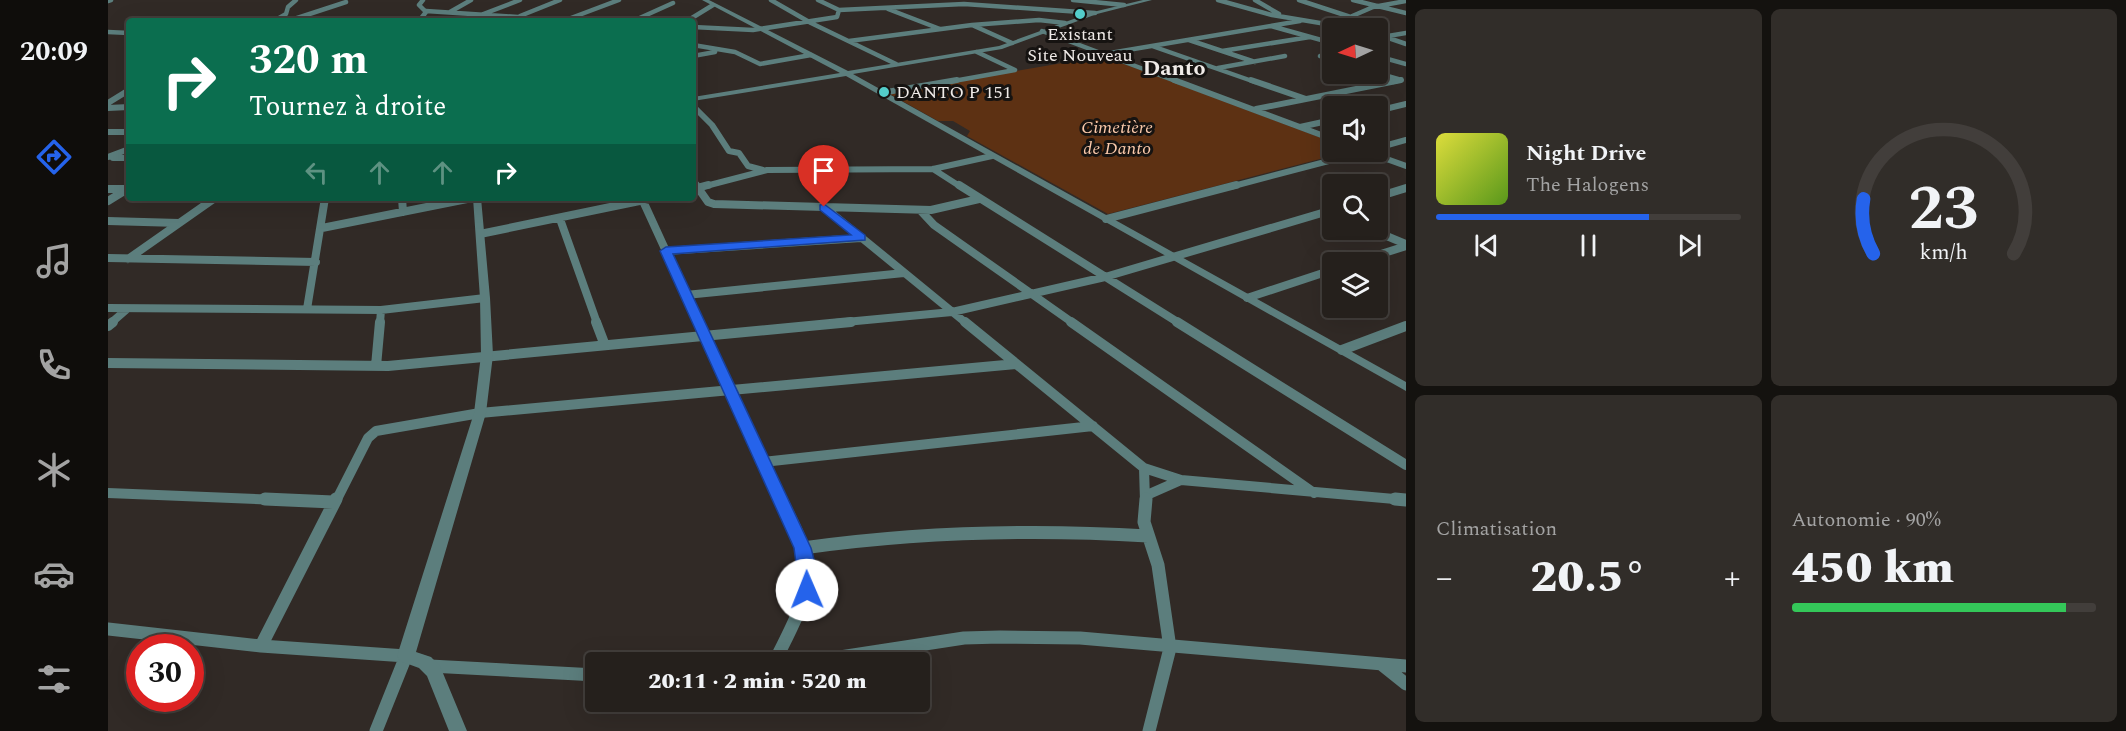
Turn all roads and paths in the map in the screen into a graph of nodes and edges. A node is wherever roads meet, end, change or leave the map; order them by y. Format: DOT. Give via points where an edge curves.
graph roads {
  1 [pos="296,0"];
  2 [pos="423,0"];
  3 [pos="471,0"];
  4 [pos="520,0"];
  5 [pos="560,0"];
  6 [pos="606,0"];
  7 [pos="619,0"];
  8 [pos="771,0"];
  9 [pos="818,0"];
  10 [pos="980,0"];
  11 [pos="1072,0"];
  12 [pos="1149,0"];
  13 [pos="1218,0"];
  14 [pos="1255,0"];
  15 [pos="1299,0"];
  16 [pos="1353,0"];
  17 [pos="614,1"];
  18 [pos="1406,1"];
  19 [pos="346,2"];
  20 [pos="709,2"];
  21 [pos="673,3"];
  22 [pos="988,5"];
  23 [pos="1124,5"];
  24 [pos="884,7"];
  25 [pos="1373,7"];
  26 [pos="839,10"];
  27 [pos="426,11"];
  28 [pos="450,12"];
  29 [pos="1095,13"];
  30 [pos="1406,13"];
  31 [pos="484,14"];
  32 [pos="576,16"];
  33 [pos="518,17"];
  34 [pos="1350,17"];
  35 [pos="280,18"];
  36 [pos="297,18"];
  37 [pos="421,18"];
  38 [pos="473,18"];
  39 [pos="522,18"];
  40 [pos="569,18"];
  41 [pos="579,18"];
  42 [pos="640,18"];
  43 [pos="690,18"];
  44 [pos="1353,18"];
  45 [pos="1283,19"];
  46 [pos="811,23"];
  47 [pos="1065,23"];
  48 [pos="1322,24"];
  49 [pos="972,25"];
  50 [pos="1266,25"];
  51 [pos="696,27"];
  52 [pos="942,29"];
  53 [pos="762,30"];
  54 [pos="1042,31"];
  55 [pos="108,32"];
  56 [pos="126,33"];
  57 [pos="1406,33"];
  58 [pos="1388,36"];
  59 [pos="1310,37"];
  60 [pos="1388,37"];
  61 [pos="1406,38"];
  62 [pos="1186,39"];
  63 [pos="1396,40"];
  64 [pos="849,41"];
  65 [pos="1322,41"];
  66 [pos="1012,43"];
  67 [pos="1406,44"];
  68 [pos="696,45"];
  69 [pos="1151,45"];
  70 [pos="726,50"];
  71 [pos="1222,51"];
  72 [pos="977,52"];
  73 [pos="1103,54"];
  74 [pos="696,55"];
  75 [pos="811,55"];
  76 [pos="1286,56"];
  77 [pos="1388,59"];
  78 [pos="1255,62"];
  79 [pos="896,64"];
  80 [pos="1406,64"];
  81 [pos="1216,68"];
  82 [pos="844,72"];
  83 [pos="1388,76"];
  84 [pos="1404,81"];
  85 [pos="126,92"];
  86 [pos="882,93"];
  87 [pos="696,98"];
  88 [pos="1306,99"];
  89 [pos="108,103"];
  90 [pos="1406,104"];
  91 [pos="126,107"];
  92 [pos="108,108"];
  93 [pos="1388,108"];
  94 [pos="696,109"];
  95 [pos="1254,110"];
  96 [pos="1322,122"];
  97 [pos="1300,127"];
  98 [pos="108,132"];
  99 [pos="126,132"];
  100 [pos="1322,135"];
  101 [pos="1406,140"];
  102 [pos="1388,145"];
  103 [pos="126,150"];
  104 [pos="992,156"];
  105 [pos="108,158"];
  106 [pos="126,158"];
  107 [pos="1388,160"];
  108 [pos="1326,162"];
  109 [pos="1406,166"];
  110 [pos="933,169"];
  111 [pos="767,170"];
  112 [pos="696,188"];
  113 [pos="1406,188"];
  114 [pos="108,189"];
  115 [pos="126,189"];
  116 [pos="126,190"];
  117 [pos="1388,194"];
  118 [pos="979,199"];
  119 [pos="108,201"];
  120 [pos="210,201"];
  121 [pos="325,201"];
  122 [pos="402,201"];
  123 [pos="459,201"];
  124 [pos="474,201"];
  125 [pos="643,201"];
  126 [pos="824,207"];
  127 [pos="921,210"];
  128 [pos="403,212"];
  129 [pos="1322,214"];
  130 [pos="560,219"];
  131 [pos="1106,219"];
  132 [pos="108,221"];
  133 [pos="179,223"];
  134 [pos="322,228"];
  135 [pos="480,234"];
  136 [pos="1388,237"];
  137 [pos="861,238"];
  138 [pos="1406,245"];
  139 [pos="666,251"];
  140 [pos="1385,252"];
  141 [pos="1173,256"];
  142 [pos="108,258"];
  143 [pos="128,259"];
  144 [pos="316,262"];
  145 [pos="904,273"];
  146 [pos="1322,273"];
  147 [pos="1105,277"];
  148 [pos="1033,294"];
  149 [pos="686,295"];
  150 [pos="485,298"];
  151 [pos="1247,298"];
  152 [pos="108,308"];
  153 [pos="127,309"];
  154 [pos="306,309"];
  155 [pos="381,310"];
  156 [pos="952,312"];
  157 [pos="108,326"];
  158 [pos="1406,326"];
  159 [pos="705,335"];
  160 [pos="604,343"];
  161 [pos="1342,350"];
  162 [pos="487,355"];
  163 [pos="108,363"];
  164 [pos="1016,364"];
  165 [pos="376,366"];
  166 [pos="1406,387"];
  167 [pos="730,390"];
  168 [pos="480,413"];
  169 [pos="1093,426"];
  170 [pos="763,462"];
  171 [pos="1406,465"];
  172 [pos="1144,468"];
  173 [pos="1181,480"];
  174 [pos="108,493"];
  175 [pos="1316,494"];
  176 [pos="1147,495"];
  177 [pos="1406,500"];
  178 [pos="333,501"];
  179 [pos="1148,536"];
  180 [pos="803,548"];
  181 [pos="108,629"];
  182 [pos="261,646"];
  183 [pos="1170,648"];
  184 [pos="779,652"];
  185 [pos="873,652"];
  186 [pos="406,656"];
  187 [pos="1381,664"];
  188 [pos="430,666"];
  189 [pos="1406,666"];
  190 [pos="585,674"];
  191 [pos="1406,684"];
  192 [pos="376,731"];
  193 [pos="458,731"];
  194 [pos="1149,731"];
  1 -- 35 [label="street"];
  2 -- 27 [label="street" via="419,5"];
  3 -- 28 [label="street"];
  4 -- 31 [label="street"];
  5 -- 33 [label="street"];
  6 -- 17 [label="street"];
  7 -- 17 [label="street"];
  8 -- 46 [label="street"];
  9 -- 26 [label="street"];
  10 -- 22 [label="street"];
  11 -- 23 [label="street"];
  12 -- 23 [label="street"];
  13 -- 45 [label="street"];
  14 -- 45 [label="street"];
  15 -- 34 [label="street"];
  16 -- 25 [label="street"];
  17 -- 32 [label="street"];
  18 -- 25 [label="street"];
  19 -- 36 [label="street"];
  20 -- 43 [label="street"];
  20 -- 53 [label="street"];
  21 -- 42 [label="street"];
  22 -- 24 [label="street"];
  22 -- 29 [label="street"];
  23 -- 29 [label="street"];
  24 -- 26 [label="street"];
  24 -- 52 [label="street"];
  25 -- 30 [label="street"];
  25 -- 34 [label="street"];
  26 -- 46 [label="street" via="837,17"];
  27 -- 28 [label="street"];
  27 -- 37 [label="street"];
  28 -- 31 [label="street"];
  29 -- 47 [label="street"];
  31 -- 33 [label="street"];
  31 -- 38 [label="street"];
  32 -- 40 [label="street"];
  32 -- 41 [label="street"];
  33 -- 39 [label="street"];
  34 -- 44 [label="street"];
  45 -- 48 [label="street"];
  45 -- 50 [label="street"];
  46 -- 53 [label="street"];
  46 -- 64 [label="street"];
  47 -- 49 [label="street" via="1015,21"];
  47 -- 54 [label="street"];
  49 -- 52 [label="street"];
  49 -- 66 [label="street"];
  50 -- 59 [label="street"];
  50 -- 62 [label="street"];
  51 -- 53 [label="street"];
  52 -- 64 [label="street"];
  53 -- 75 [label="street"];
  54 -- 66 [label="street"];
  54 -- 73 [label="street"];
  55 -- 56 [label="street"];
  57 -- 58 [label="street"];
  59 -- 65 [label="street"];
  59 -- 71 [label="street"];
  60 -- 63 [label="street"];
  61 -- 63 [label="street"];
  62 -- 69 [label="street"];
  62 -- 71 [label="street"];
  63 -- 67 [label="street"];
  64 -- 79 [label="street"];
  66 -- 72 [label="street"];
  68 -- 70 [label="street"];
  69 -- 73 [label="street"];
  69 -- 81 [label="street"];
  70 -- 74 [label="street"];
  70 -- 75 [label="street" via="760,64"];
  71 -- 78 [label="street"];
  72 -- 79 [label="street"];
  72 -- 86 [label="street" via="1015,70"];
  73 -- 95 [label="street"];
  75 -- 82 [label="street"];
  76 -- 78 [label="street"];
  77 -- 80 [label="street"];
  78 -- 81 [label="street"];
  79 -- 82 [label="street"];
  81 -- 88 [label="street"];
  82 -- 86 [label="street"];
  82 -- 87 [label="street"];
  83 -- 84 [label="street"];
  84 -- 88 [label="street"];
  85 -- 89 [label="street"];
  86 -- 104 [label="street"];
  88 -- 95 [label="street"];
  90 -- 93 [label="street"];
  91 -- 92 [label="street"];
  94 -- 111 [label="street" via="729,151 739,153 753,168"];
  95 -- 97 [label="street"];
  96 -- 97 [label="street"];
  97 -- 100 [label="street"];
  98 -- 99 [label="street"];
  101 -- 102 [label="street"];
  103 -- 105 [label="street"];
  104 -- 110 [label="street"];
  104 -- 131 [label="street"];
  105 -- 106 [label="street"];
  107 -- 109 [label="street"];
  108 -- 131 [label="street"];
  110 -- 111 [label="street"];
  110 -- 118 [label="street"];
  111 -- 112 [label="street"];
  112 -- 126 [label="street" via="714,204"];
  113 -- 117 [label="street"];
  114 -- 115 [label="street"];
  116 -- 119 [label="street"];
  118 -- 127 [label="street"];
  118 -- 147 [label="street"];
  120 -- 133 [label="street"];
  121 -- 134 [label="street"];
  122 -- 128 [label="street"];
  123 -- 128 [label="street"];
  124 -- 135 [label="street"];
  125 -- 130 [label="street"];
  125 -- 139 [label="street"];
  126 -- 127 [label="street"];
  126 -- 137 [label="street"];
  127 -- 148 [label="street" via="927,220"];
  128 -- 134 [label="street"];
  129 -- 141 [label="street"];
  130 -- 135 [label="street"];
  130 -- 160 [label="street"];
  131 -- 141 [label="street"];
  132 -- 133 [label="street"];
  133 -- 143 [label="street"];
  134 -- 144 [label="street"];
  135 -- 150 [label="street"];
  136 -- 138 [label="street"];
  137 -- 139 [label="street"];
  137 -- 145 [label="street"];
  138 -- 140 [label="street"];
  139 -- 149 [label="street"];
  141 -- 147 [label="street"];
  141 -- 151 [label="street"];
  142 -- 143 [label="street"];
  143 -- 144 [label="street"];
  144 -- 154 [label="street"];
  145 -- 149 [label="street"];
  145 -- 156 [label="street"];
  146 -- 151 [label="street"];
  147 -- 148 [label="street"];
  147 -- 171 [label="street"];
  148 -- 156 [label="street"];
  148 -- 175 [label="street"];
  149 -- 159 [label="street"];
  150 -- 155 [label="street"];
  150 -- 162 [label="street"];
  151 -- 161 [label="street"];
  152 -- 153 [label="street"];
  153 -- 154 [label="street"];
  153 -- 157 [label="street"];
  154 -- 155 [label="street"];
  155 -- 165 [label="street"];
  156 -- 159 [label="street"];
  156 -- 164 [label="street"];
  158 -- 161 [label="street"];
  159 -- 160 [label="street"];
  159 -- 167 [label="street"];
  160 -- 162 [label="street"];
  161 -- 166 [label="street"];
  162 -- 165 [label="street"];
  162 -- 168 [label="street"];
  163 -- 165 [label="street"];
  164 -- 167 [label="street"];
  164 -- 169 [label="street"];
  167 -- 168 [label="street"];
  167 -- 170 [label="street"];
  168 -- 178 [label="street" via="376,431 368,438"];
  168 -- 186 [label="street"];
  169 -- 170 [label="street"];
  169 -- 172 [label="street"];
  170 -- 180 [label="street"];
  172 -- 173 [label="street"];
  172 -- 176 [label="street"];
  173 -- 175 [label="street"];
  173 -- 176 [label="street"];
  174 -- 178 [label="street"];
  175 -- 177 [label="street"];
  176 -- 179 [label="street" via="1143,509"];
  178 -- 182 [label="street"];
  179 -- 180 [label="street" via="1008,532 874,536"];
  179 -- 183 [label="street" via="1158,565"];
  180 -- 184 [label="street" via="807,590"];
  181 -- 182 [label="street"];
  182 -- 186 [label="street"];
  183 -- 185 [label="street" via="1080,638 1000,637"];
  183 -- 187 [label="street"];
  183 -- 194 [label="street"];
  186 -- 188 [label="street"];
  186 -- 192 [label="street"];
  187 -- 189 [label="street"];
  187 -- 191 [label="street"];
  188 -- 190 [label="street"];
  188 -- 193 [label="street"];
}
